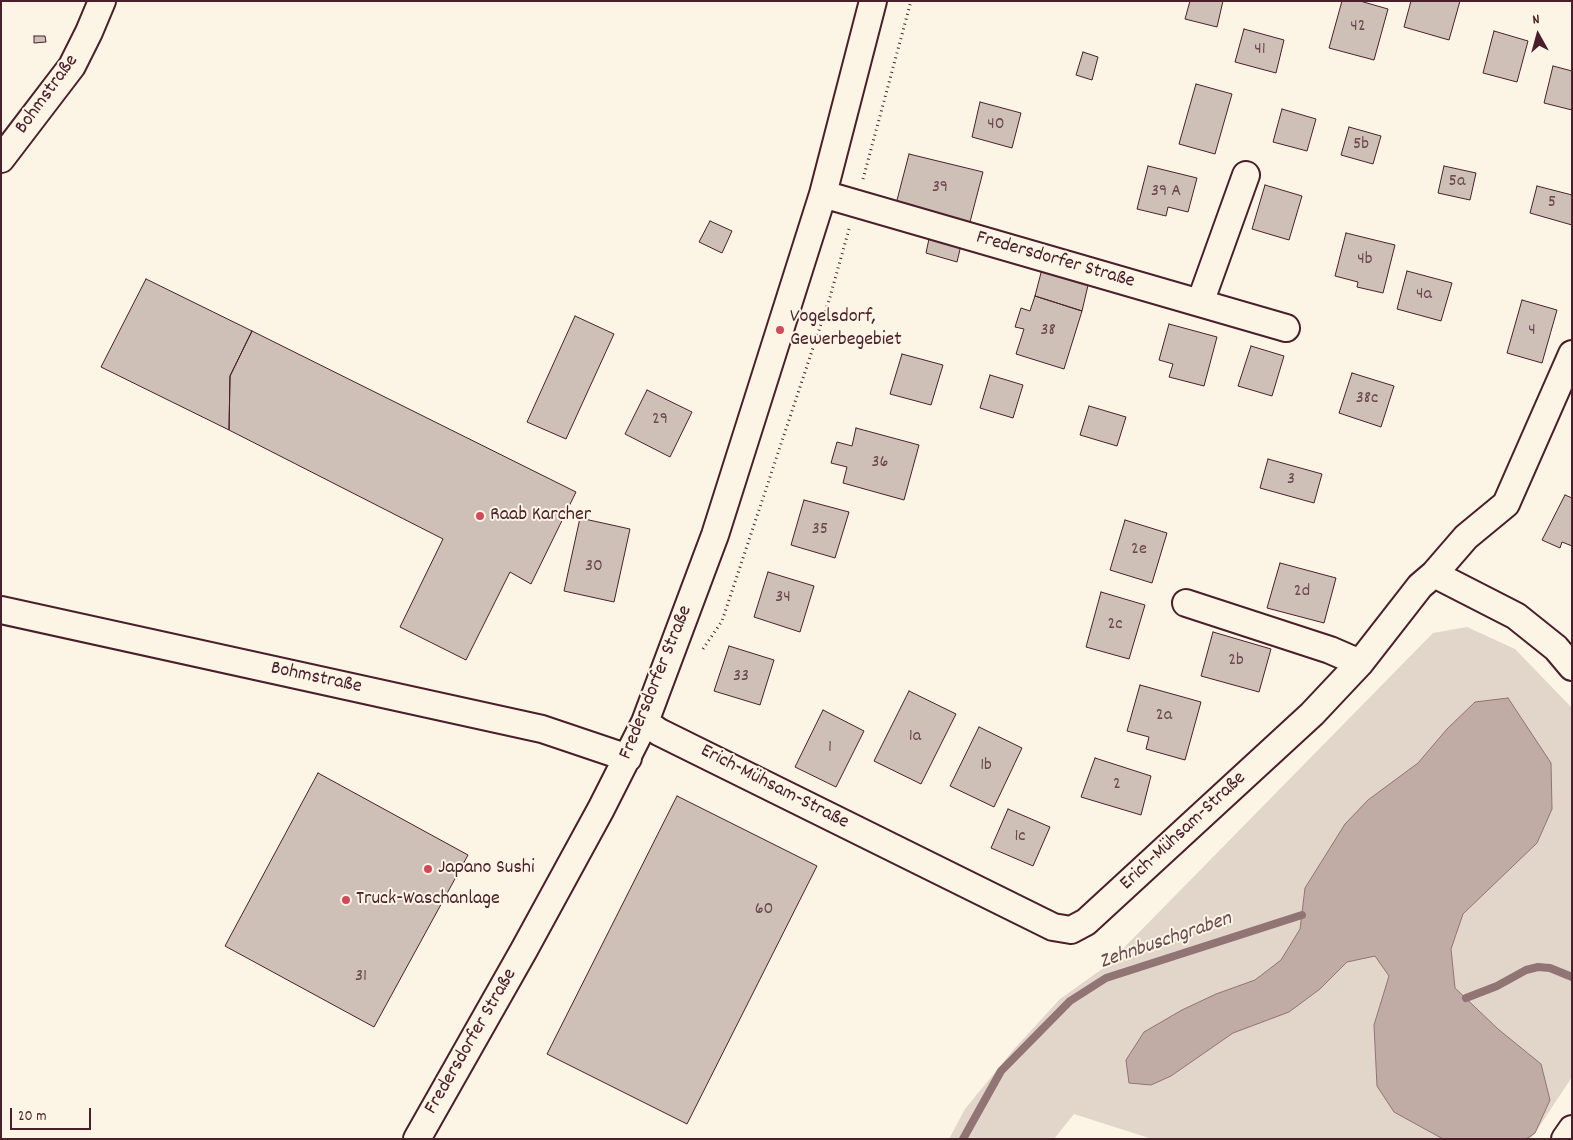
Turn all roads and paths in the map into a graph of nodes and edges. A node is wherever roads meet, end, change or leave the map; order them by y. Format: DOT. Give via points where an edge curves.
graph roads {
  1 [pos="102,1"];
  2 [pos="874,1"];
  3 [pos="911,1"];
  4 [pos="1,159"];
  5 [pos="1246,175"];
  6 [pos="824,194"];
  7 [pos="856,204"];
  8 [pos="1200,303"];
  9 [pos="1286,328"];
  10 [pos="1572,354"];
  11 [pos="1434,574"];
  12 [pos="1186,603"];
  13 [pos="1,610"];
  14 [pos="700,652"];
  15 [pos="1360,663"];
  16 [pos="1572,667"];
  17 [pos="645,722"];
  18 [pos="628,758"];
  19 [pos="1572,1129"];
  20 [pos="417,1139"];
  21 [pos="1565,1139"];
  1 -- 4 [label="street, Bohmstraße" via="72,66"];
  2 -- 6 [label="street, Fredersdorfer Straße"];
  3 -- 7 [label="path"];
  5 -- 8 [label="street"];
  6 -- 7 [label="street, Fredersdorfer Straße"];
  6 -- 17 [label="street, Fredersdorfer Straße" via="715,535"];
  7 -- 8 [label="street, Fredersdorfer Straße"];
  7 -- 14 [label="path" via="830,298 722,621"];
  8 -- 9 [label="street, Fredersdorfer Straße"];
  10 -- 11 [label="street, Erich-Mühsam-Straße" via="1506,504 1466,537"];
  11 -- 15 [label="street, Erich-Mühsam-Straße" via="1420,586"];
  11 -- 16 [label="street" via="1516,616 1556,648"];
  12 -- 15 [label="street" via="1330,650"];
  13 -- 18 [label="street, Bohmstraße" via="542,729"];
  15 -- 17 [label="street, Erich-Mühsam-Straße" via="1312,714 1086,922 1071,930 1053,927 659,732"];
  17 -- 18 [label="street, Fredersdorfer Straße"];
  18 -- 20 [label="street, Fredersdorfer Straße"];
  19 -- 21 [label="street"];
}
